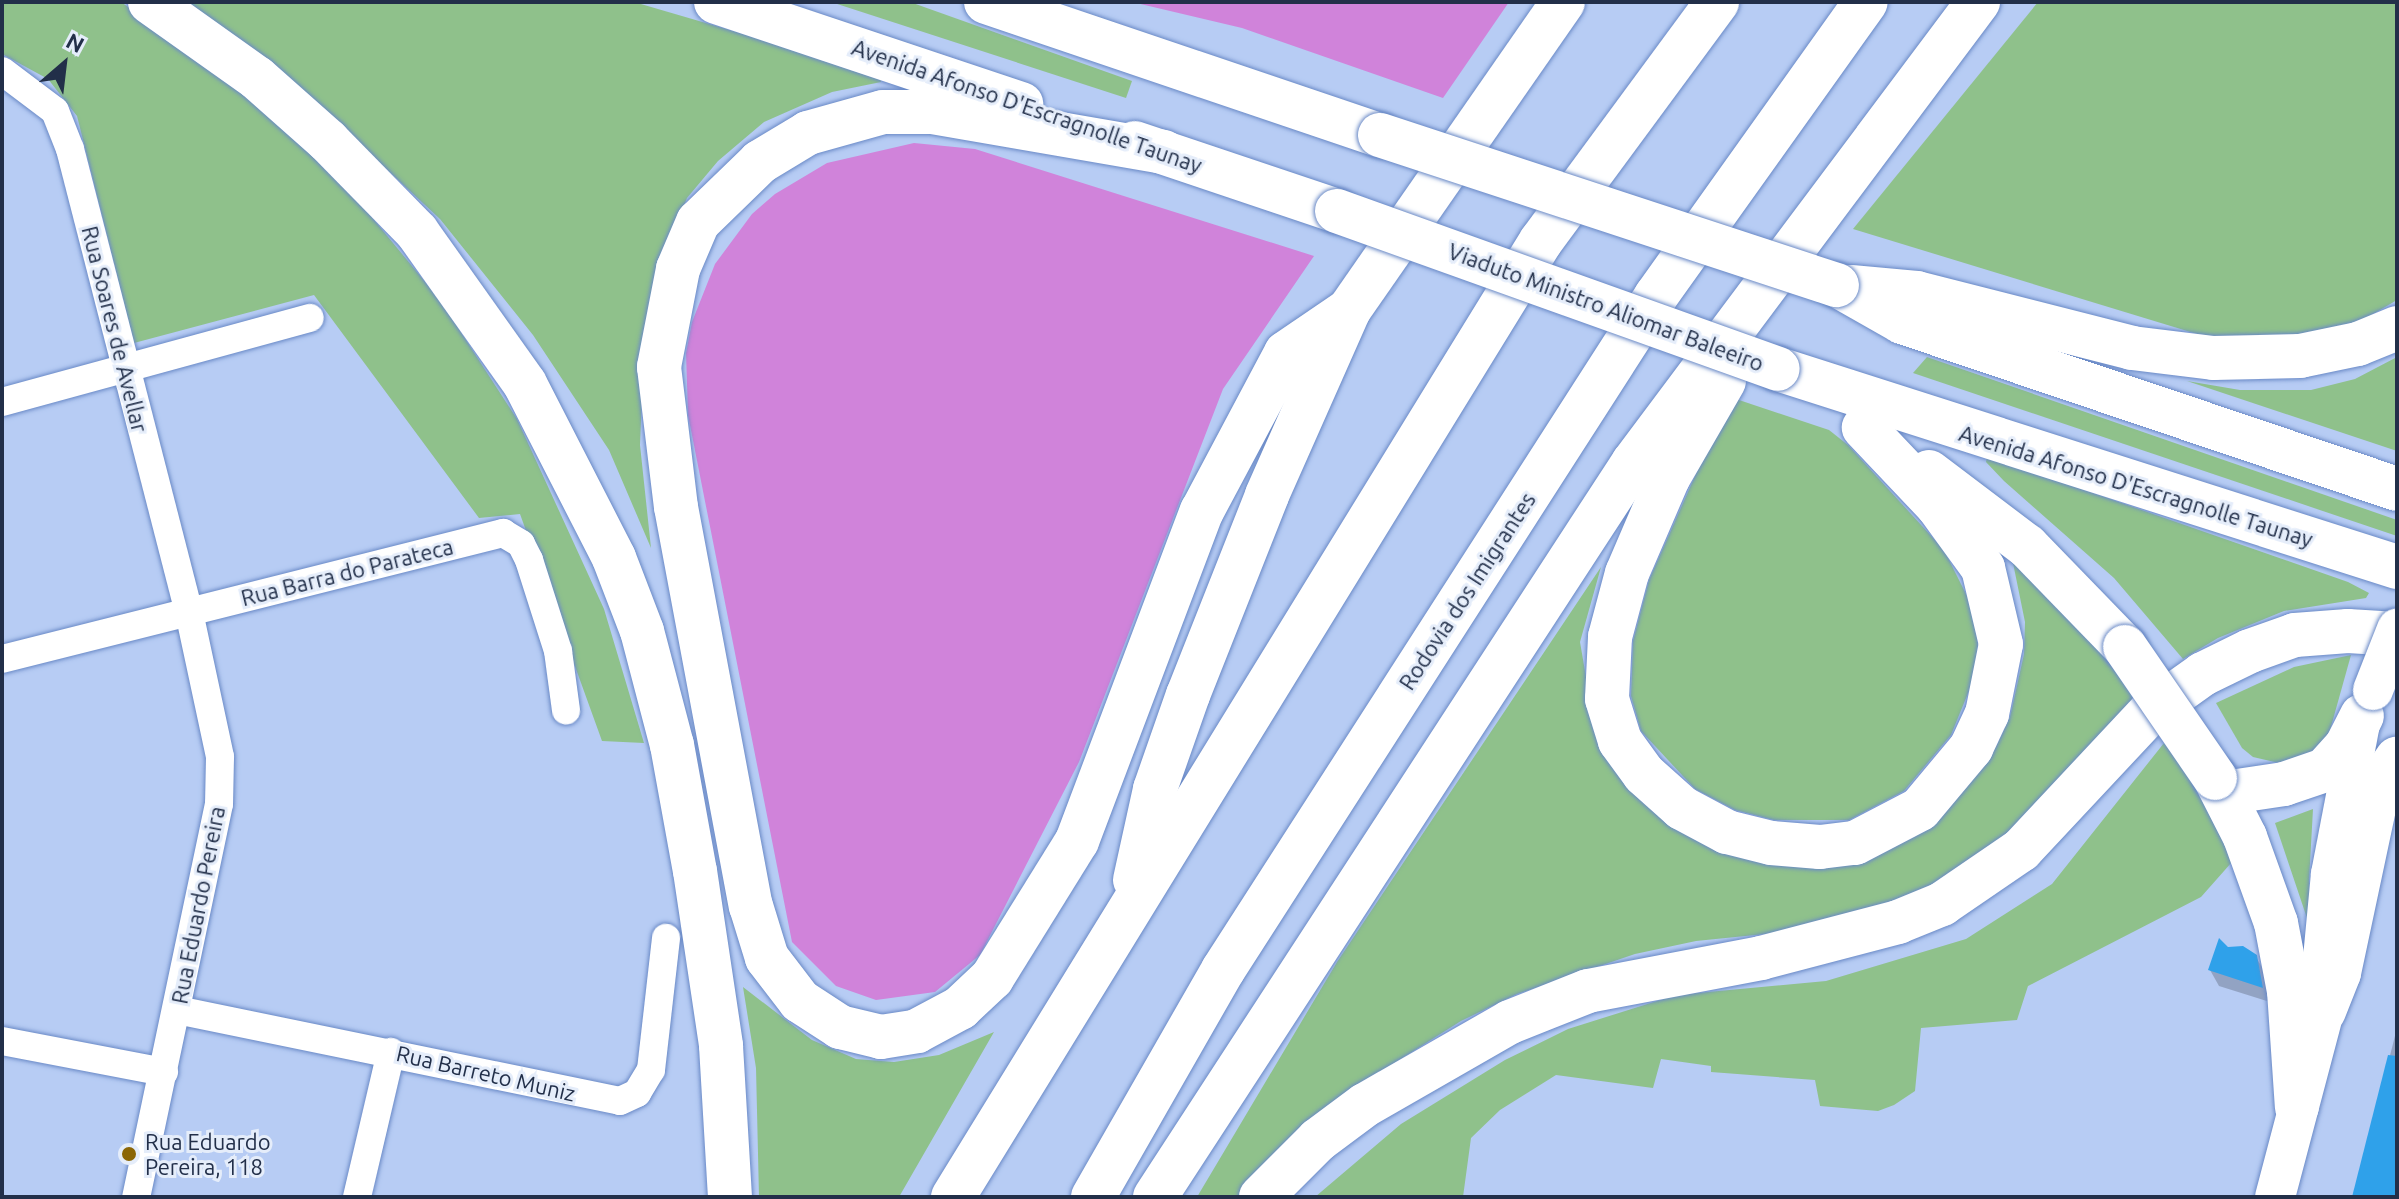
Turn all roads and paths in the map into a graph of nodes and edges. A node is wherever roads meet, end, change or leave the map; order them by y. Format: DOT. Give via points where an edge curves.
graph roads {
  1 [pos="150,2"];
  2 [pos="716,2"];
  3 [pos="986,2"];
  4 [pos="1563,2"];
  5 [pos="1717,2"];
  6 [pos="1866,2"];
  7 [pos="1978,2"];
  8 [pos="1998,2"];
  9 [pos="1031,12"];
  10 [pos="1930,64"];
  11 [pos="2,71"];
  12 [pos="1164,152"];
  13 [pos="1337,211"];
  14 [pos="1909,308"];
  15 [pos="1349,310"];
  16 [pos="1747,310"];
  17 [pos="310,318"];
  18 [pos="2397,328"];
  19 [pos="124,372"];
  20 [pos="2,402"];
  21 [pos="1861,415"];
  22 [pos="2397,489"];
  23 [pos="2397,567"];
  24 [pos="189,612"];
  25 [pos="2397,631"];
  26 [pos="2,659"];
  27 [pos="2368,703"];
  28 [pos="566,710"];
  29 [pos="2397,758"];
  30 [pos="2219,786"];
  31 [pos="1128,913"];
  32 [pos="666,938"];
  33 [pos="177,1010"];
  34 [pos="2324,1011"];
  35 [pos="2,1041"];
  36 [pos="391,1052"];
  37 [pos="164,1072"];
  38 [pos="2297,1107"];
  39 [pos="136,1197"];
  40 [pos="357,1197"];
  41 [pos="730,1197"];
  42 [pos="953,1197"];
  43 [pos="1093,1197"];
  44 [pos="1155,1197"];
  45 [pos="1261,1197"];
  46 [pos="2275,1197"];
  1 -- 41 [label="highway" via="257,78 417,232 525,384 614,558 642,631 692,855 721,1046"];
  2 -- 12 [label="highway, Avenida Afonso D'Escragnolle Taunay"];
  3 -- 9 [label="highway"];
  4 -- 15 [label="highway"];
  5 -- 31 [label="highway" via="1541,241"];
  6 -- 43 [label="highway, Rodovia dos Imigrantes" via="1656,296 1223,970"];
  7 -- 10 [label="highway"];
  8 -- 10 [label="highway" via="1966,43"];
  9 -- 14 [label="highway, bridge" via="1380,135"];
  10 -- 16 [label="highway"];
  11 -- 19 [label="street, Rua Soares de Avellar" via="40,95 64,130"];
  12 -- 13 [label="highway, Avenida Afonso D'Escragnolle Taunay"];
  12 -- 15 [label="highway" via="932,112 883,112 846,118 808,133 760,162 698,222 678,269 659,367 676,507 751,906 767,958 800,1001 840,1027 881,1037 917,1031 960,1008 992,978 1077,841 1202,511 1279,366 1286,353"];
  13 -- 21 [label="highway, Viaduto Ministro Aliomar Baleeiro, bridge" via="1778,369"];
  14 -- 18 [label="highway" via="2213,358 2300,356 2358,344"];
  14 -- 22 [label="highway"];
  15 -- 31 [label="highway" via="1267,495 1173,736"];
  16 -- 21 [label="highway" via="1729,372 1668,478 1627,573 1610,637 1607,699 1620,741 1644,774 1682,808 1727,832 1783,844 1855,843 1920,809 1971,748 1987,714 2001,644 1983,568"];
  16 -- 44 [label="highway" via="1633,463"];
  17 -- 19 [label="street"];
  19 -- 20 [label="street"];
  19 -- 24 [label="street, Rua Soares de Avellar"];
  21 -- 23 [label="highway, Avenida Afonso D'Escragnolle Taunay"];
  21 -- 30 [label="highway, bridge" via="2027,546 2125,647"];
  24 -- 26 [label="street, Rua Barra do Parateca"];
  24 -- 28 [label="street, Rua Barra do Parateca" via="496,534 512,535 529,560 558,651"];
  24 -- 33 [label="street, Rua Eduardo Pereira" via="220,757 219,804"];
  25 -- 27 [label="main road, bridge"];
  25 -- 45 [label="highway" via="2295,635 2238,657 2151,711 2021,850 1942,904 1898,922 1761,958 1588,991 1510,1022 1365,1105 1280,1174"];
  27 -- 30 [label="highway" via="2346,747 2325,770 2284,784"];
  27 -- 34 [label="main road" via="2331,874 2322,969"];
  29 -- 34 [label="highway" via="2379,785 2339,973"];
  30 -- 38 [label="highway" via="2276,923 2289,991"];
  31 -- 42 [label="highway"];
  32 -- 36 [label="street, Rua Barreto Muniz" via="656,1052 644,1083 628,1099 607,1100"];
  33 -- 36 [label="street, Rua Barreto Muniz"];
  33 -- 37 [label="street, Rua Eduardo Pereira"];
  34 -- 38 [label="main road"];
  35 -- 37 [label="street"];
  36 -- 40 [label="street"];
  37 -- 39 [label="street, Rua Eduardo Pereira"];
  38 -- 46 [label="main road"];
}
